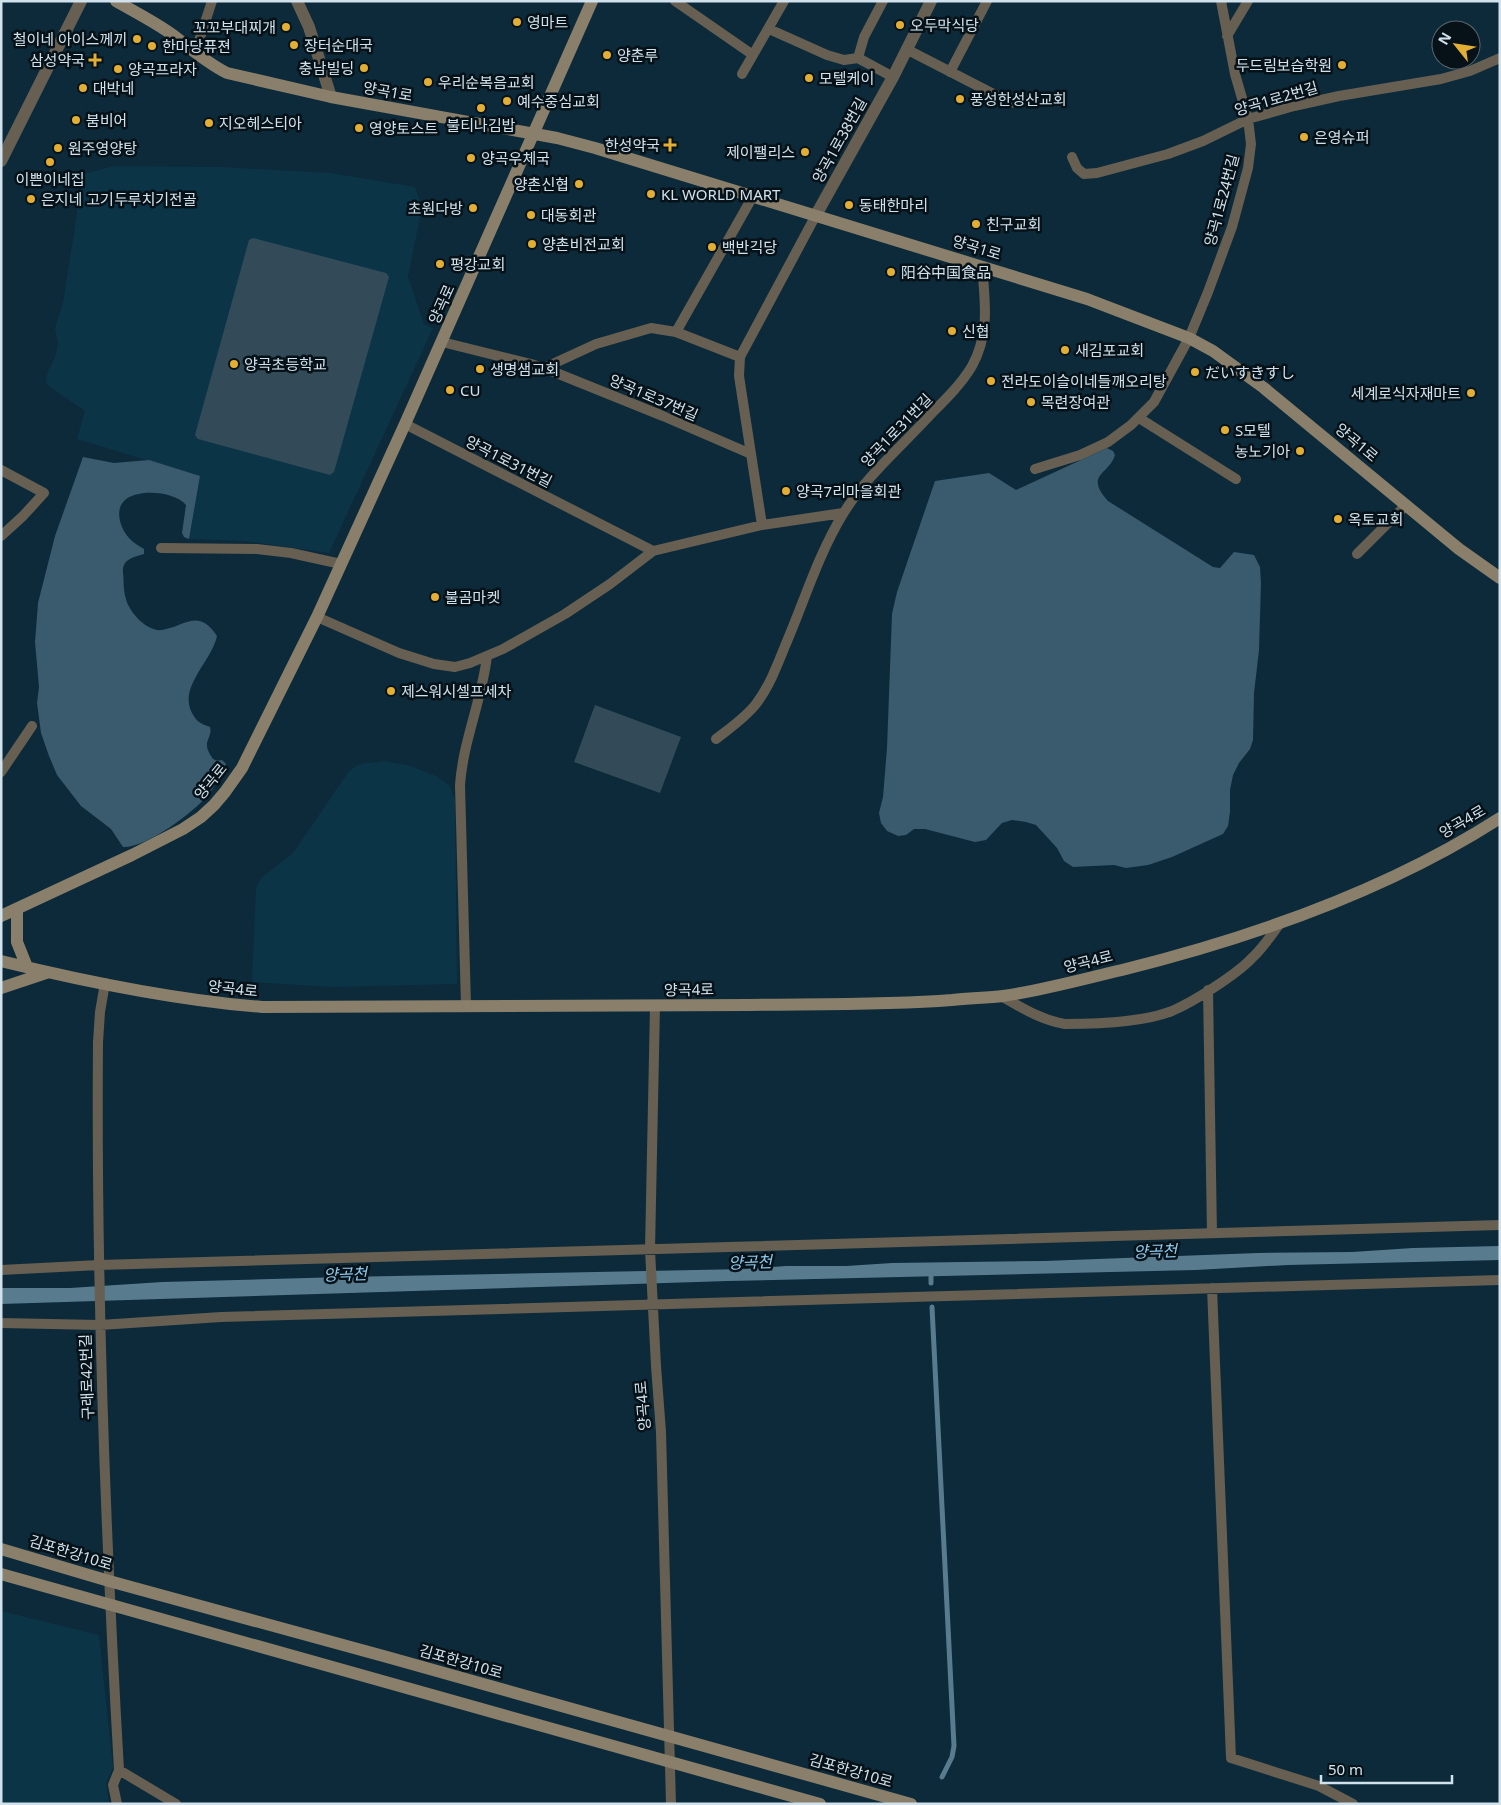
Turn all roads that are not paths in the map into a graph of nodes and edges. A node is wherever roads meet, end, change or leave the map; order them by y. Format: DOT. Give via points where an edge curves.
graph roads {
  1 [pos="81,1"];
  2 [pos="116,1"];
  3 [pos="212,1"];
  4 [pos="297,1"];
  5 [pos="592,1"];
  6 [pos="675,1"];
  7 [pos="784,1"];
  8 [pos="883,1"];
  9 [pos="932,1"];
  10 [pos="987,1"];
  11 [pos="1221,1"];
  12 [pos="1248,1"];
  13 [pos="769,29"];
  14 [pos="1227,36"];
  15 [pos="906,49"];
  16 [pos="195,53"];
  17 [pos="753,55"];
  18 [pos="858,58"];
  19 [pos="1500,58"];
  20 [pos="950,72"];
  21 [pos="742,74"];
  22 [pos="893,77"];
  23 [pos="331,97"];
  24 [pos="1011,103"];
  25 [pos="1248,119"];
  26 [pos="535,134"];
  27 [pos="1072,157"];
  28 [pos="1,161"];
  29 [pos="753,196"];
  30 [pos="816,215"];
  31 [pos="982,266"];
  32 [pos="676,332"];
  33 [pos="1189,338"];
  34 [pos="442,342"];
  35 [pos="740,357"];
  36 [pos="544,368"];
  37 [pos="1138,418"];
  38 [pos="405,424"];
  39 [pos="751,454"];
  40 [pos="1035,469"];
  41 [pos="1,470"];
  42 [pos="1236,479"];
  43 [pos="1406,505"];
  44 [pos="844,513"];
  45 [pos="762,525"];
  46 [pos="1,536"];
  47 [pos="162,548"];
  48 [pos="653,551"];
  49 [pos="1357,554"];
  50 [pos="340,564"];
  51 [pos="1500,578"];
  52 [pos="317,617"];
  53 [pos="487,656"];
  54 [pos="32,726"];
  55 [pos="716,739"];
  56 [pos="1,772"];
  57 [pos="1500,818"];
  58 [pos="17,910"];
  59 [pos="1,916"];
  60 [pos="1281,922"];
  61 [pos="1,961"];
  62 [pos="27,967"];
  63 [pos="46,972"];
  64 [pos="105,983"];
  65 [pos="1,988"];
  66 [pos="1208,990"];
  67 [pos="1001,996"];
  68 [pos="466,1006"];
  69 [pos="655,1006"];
  70 [pos="1500,1225"];
  71 [pos="1212,1233"];
  72 [pos="650,1250"];
  73 [pos="99,1265"];
  74 [pos="1,1270"];
  75 [pos="1500,1280"];
  76 [pos="1212,1288"];
  77 [pos="652,1305"];
  78 [pos="1,1323"];
  79 [pos="100,1325"];
  80 [pos="1,1549"];
  81 [pos="1,1574"];
  82 [pos="109,1581"];
  83 [pos="111,1605"];
  84 [pos="669,1736"];
  85 [pos="670,1762"];
  86 [pos="119,1770"];
  87 [pos="117,1804"];
  88 [pos="176,1804"];
  89 [pos="671,1804"];
  90 [pos="820,1804"];
  91 [pos="911,1804"];
  92 [pos="1353,1804"];
  1 -- 28 [label="street"];
  2 -- 16 [label="street, 양곡1로" via="160,26"];
  3 -- 16 [label="lane"];
  4 -- 23 [label="street" via="309,26"];
  5 -- 26 [label="street, 양곡로"];
  6 -- 17 [label="lane"];
  7 -- 13 [label="lane"];
  8 -- 18 [label="lane" via="864,37"];
  9 -- 15 [label="street, 양곡1로38번길"];
  10 -- 20 [label="lane"];
  11 -- 14 [label="lane, 양곡1로24번길"];
  12 -- 14 [label="lane"];
  13 -- 17 [label="lane"];
  13 -- 18 [label="lane" via="827,55 844,60"];
  14 -- 25 [label="lane, 양곡1로24번길"];
  15 -- 20 [label="lane"];
  15 -- 22 [label="street, 양곡1로38번길"];
  16 -- 23 [label="street, 양곡1로" via="227,73"];
  17 -- 21 [label="lane"];
  18 -- 22 [label="lane"];
  19 -- 25 [label="lane, 양곡1로2번길" via="1441,79 1339,96"];
  20 -- 24 [label="lane"];
  22 -- 30 [label="street, 양곡1로38번길"];
  23 -- 26 [label="street, 양곡1로"];
  25 -- 27 [label="lane, 양곡1로2번길" via="1168,154 1097,173 1084,174"];
  25 -- 33 [label="lane, 양곡1로24번길" via="1251,144 1244,185 1232,227"];
  26 -- 29 [label="street, 양곡1로" via="595,148"];
  26 -- 34 [label="street, 양곡로"];
  29 -- 30 [label="street, 양곡1로"];
  29 -- 32 [label="lane"];
  30 -- 31 [label="street, 양곡1로"];
  30 -- 35 [label="lane"];
  31 -- 33 [label="street, 양곡1로" via="1087,299"];
  31 -- 44 [label="lane, 양곡1로31번길" via="985,328 972,366 951,394 870,479"];
  32 -- 35 [label="lane"];
  32 -- 36 [label="lane" via="651,328 632,332 596,344"];
  33 -- 37 [label="lane" via="1154,402"];
  33 -- 43 [label="street, 양곡1로" via="1264,388"];
  34 -- 36 [label="lane, 양곡1로37번길"];
  34 -- 38 [label="street, 양곡로"];
  35 -- 39 [label="lane" via="739,376"];
  36 -- 39 [label="lane, 양곡1로37번길"];
  37 -- 40 [label="lane" via="1108,442"];
  37 -- 42 [label="lane"];
  38 -- 48 [label="lane, 양곡1로31번길"];
  38 -- 50 [label="street, 양곡로"];
  39 -- 45 [label="lane"];
  41 -- 46 [label="lane" via="44,493"];
  43 -- 49 [label="lane"];
  43 -- 51 [label="street, 양곡1로"];
  44 -- 45 [label="lane"];
  44 -- 55 [label="lane, 양곡1로31번길" via="826,544 774,672 757,703"];
  45 -- 48 [label="lane"];
  47 -- 50 [label="lane" via="257,549"];
  48 -- 53 [label="lane" via="565,614"];
  50 -- 52 [label="street, 양곡로"];
  52 -- 53 [label="lane" via="399,653 434,664 455,667"];
  52 -- 58 [label="street, 양곡로" via="242,768 201,817 160,842"];
  53 -- 68 [label="lane" via="483,684 463,756 460,786"];
  54 -- 56 [label="lane"];
  57 -- 60 [label="street, 양곡4로" via="1409,869"];
  58 -- 59 [label="street, 양곡로"];
  58 -- 62 [label="street" via="17,942"];
  60 -- 66 [label="lane" via="1252,959"];
  60 -- 67 [label="street, 양곡4로" via="1154,962"];
  61 -- 62 [label="street, 양곡4로"];
  62 -- 63 [label="street, 양곡4로"];
  63 -- 64 [label="street, 양곡4로"];
  63 -- 65 [label="street"];
  64 -- 68 [label="street, 양곡4로" via="163,995 262,1007"];
  64 -- 73 [label="lane, 구래로42번길" via="98,1042"];
  66 -- 67 [label="lane" via="1188,1003 1150,1017 1079,1024 1052,1022"];
  66 -- 71 [label="lane"];
  67 -- 69 [label="street, 양곡4로" via="916,1002"];
  68 -- 69 [label="street, 양곡4로"];
  69 -- 72 [label="lane, 양곡4로"];
  70 -- 71 [label="lane"];
  71 -- 72 [label="lane"];
  72 -- 73 [label="lane"];
  72 -- 77 [label="lane, 양곡4로"];
  73 -- 74 [label="lane"];
  73 -- 79 [label="lane, 구래로42번길"];
  75 -- 76 [label="lane"];
  76 -- 77 [label="lane"];
  76 -- 92 [label="lane" via="1230,1758 1319,1786"];
  77 -- 79 [label="lane" via="231,1317"];
  77 -- 84 [label="lane, 양곡4로" via="661,1432"];
  78 -- 79 [label="lane"];
  79 -- 82 [label="lane, 구래로42번길"];
  80 -- 82 [label="street, 김포한강10로"];
  81 -- 83 [label="street"];
  82 -- 83 [label="lane, 구래로42번길"];
  82 -- 84 [label="street, 김포한강10로"];
  83 -- 85 [label="street"];
  83 -- 86 [label="lane, 구래로42번길"];
  84 -- 85 [label="lane, 양곡4로"];
  84 -- 91 [label="street, 김포한강10로"];
  85 -- 89 [label="lane, 양곡4로"];
  85 -- 90 [label="street"];
  86 -- 87 [label="lane, 구래로42번길" via="113,1785"];
  86 -- 88 [label="lane"];
}
